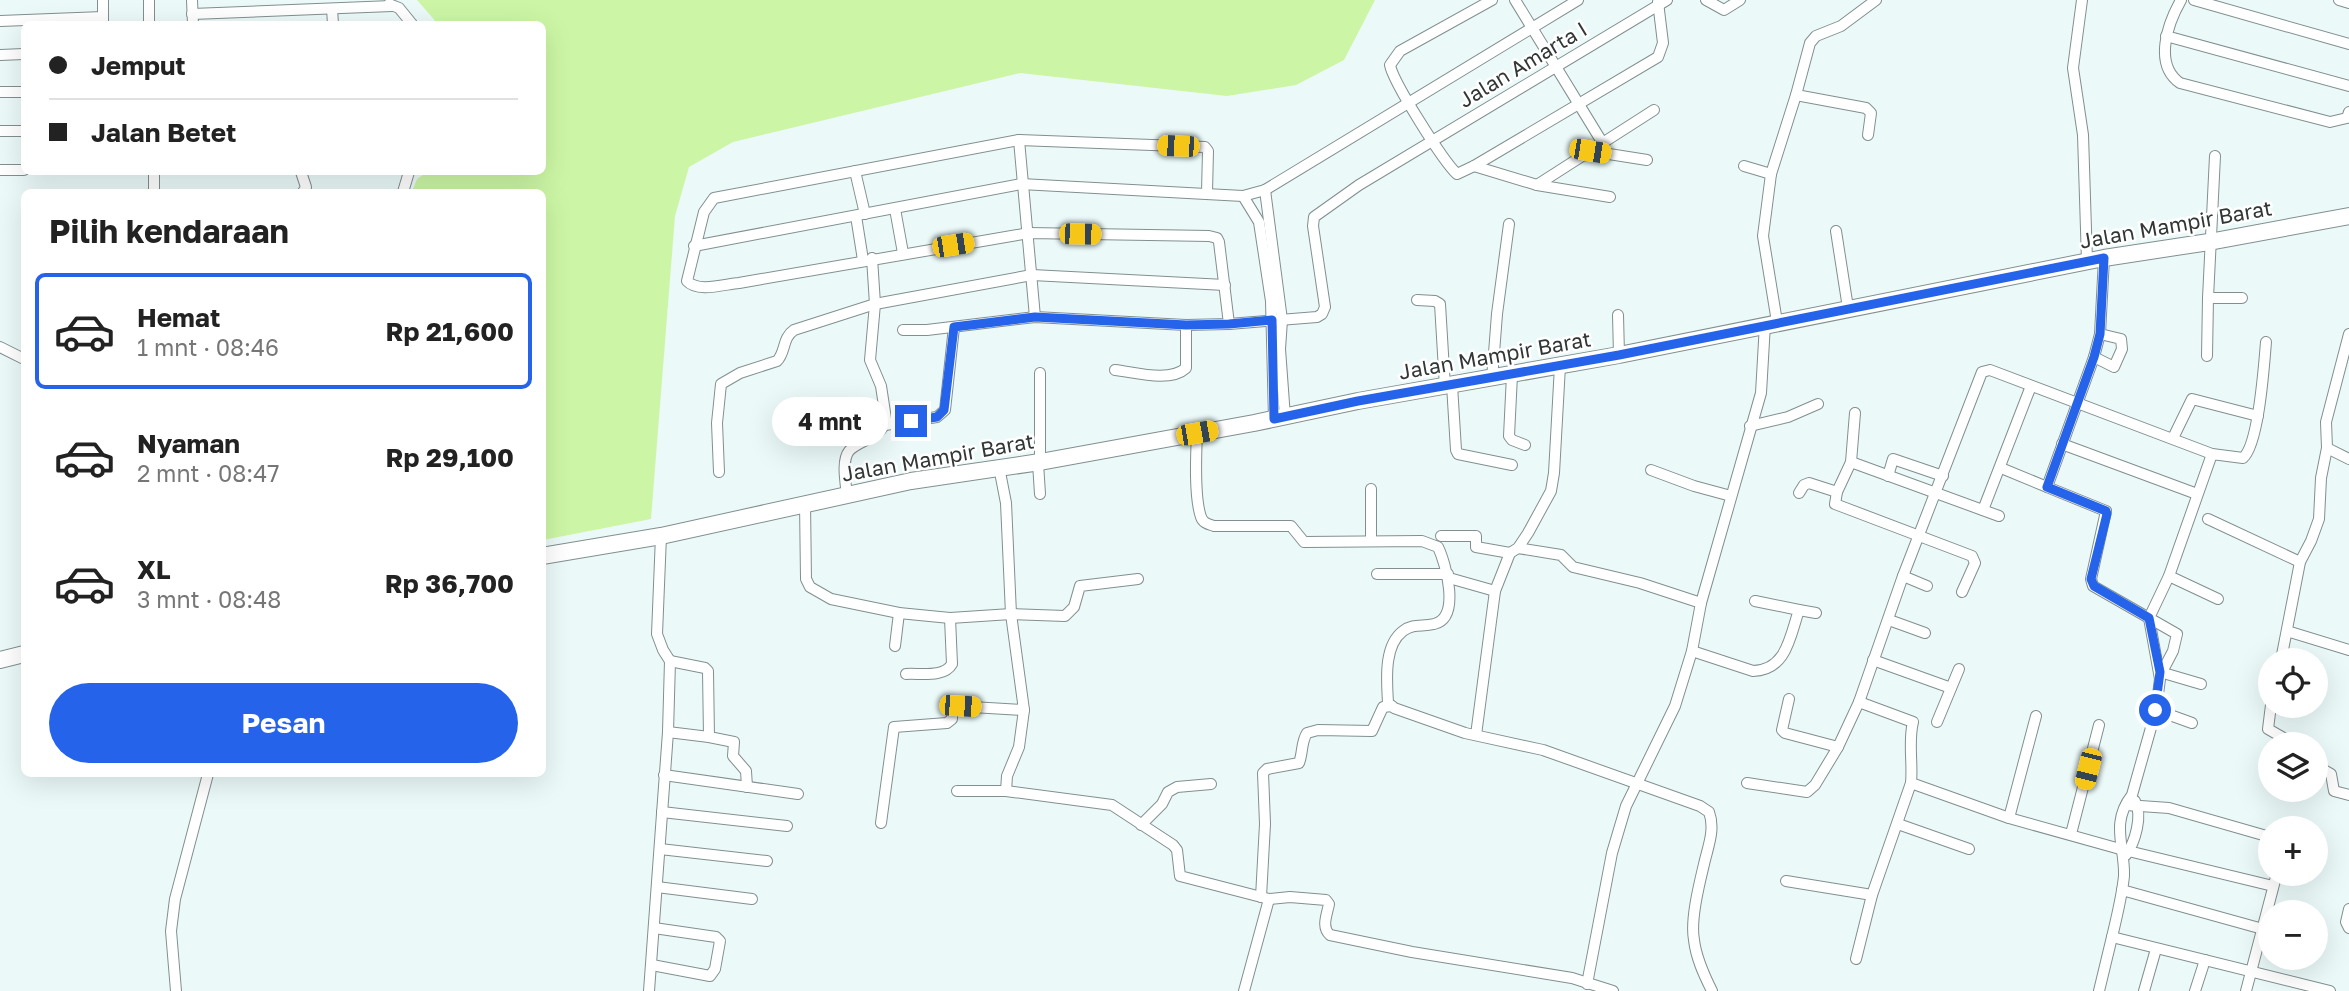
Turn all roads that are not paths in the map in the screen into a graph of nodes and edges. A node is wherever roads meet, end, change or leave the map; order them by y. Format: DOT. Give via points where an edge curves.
graph roads {
  1 [pos="103,0"];
  2 [pos="149,0"];
  3 [pos="191,0"];
  4 [pos="1492,0"];
  5 [pos="1515,0"];
  6 [pos="1578,0"];
  7 [pos="1706,0"];
  8 [pos="1740,0"];
  9 [pos="1876,0"];
  10 [pos="2082,0"];
  11 [pos="2181,0"];
  12 [pos="2194,0"];
  13 [pos="2339,0"];
  14 [pos="1661,2"];
  15 [pos="389,3"];
  16 [pos="2349,3"];
  17 [pos="332,9"];
  18 [pos="193,19"];
  19 [pos="0,21"];
  20 [pos="103,21"];
  21 [pos="149,21"];
  22 [pos="332,21"];
  23 [pos="410,21"];
  24 [pos="1532,28"];
  25 [pos="2166,36"];
  26 [pos="2349,44"];
  27 [pos="21,54"];
  28 [pos="0,55"];
  29 [pos="1556,66"];
  30 [pos="2349,86"];
  31 [pos="0,92"];
  32 [pos="21,92"];
  33 [pos="1796,95"];
  34 [pos="1409,101"];
  35 [pos="1578,104"];
  36 [pos="1654,110"];
  37 [pos="2349,112"];
  38 [pos="0,131"];
  39 [pos="21,131"];
  40 [pos="1868,135"];
  41 [pos="1019,141"];
  42 [pos="1434,141"];
  43 [pos="1602,142"];
  44 [pos="1590,151"];
  45 [pos="2215,156"];
  46 [pos="1647,160"];
  47 [pos="1474,166"];
  48 [pos="1744,166"];
  49 [pos="0,170"];
  50 [pos="21,170"];
  51 [pos="855,171"];
  52 [pos="1771,174"];
  53 [pos="1021,184"];
  54 [pos="1537,185"];
  55 [pos="1265,190"];
  56 [pos="1207,192"];
  57 [pos="1243,196"];
  58 [pos="1610,197"];
  59 [pos="895,209"];
  60 [pos="860,215"];
  61 [pos="2349,216"];
  62 [pos="1263,221"];
  63 [pos="1509,224"];
  64 [pos="1836,231"];
  65 [pos="1029,233"];
  66 [pos="2209,242"];
  67 [pos="694,246"];
  68 [pos="903,253"];
  69 [pos="2104,258"];
  70 [pos="867,259"];
  71 [pos="2087,261"];
  72 [pos="1032,275"];
  73 [pos="1225,285"];
  74 [pos="2208,298"];
  75 [pos="2242,298"];
  76 [pos="1417,300"];
  77 [pos="875,304"];
  78 [pos="1848,308"];
  79 [pos="1618,315"];
  80 [pos="1035,317"];
  81 [pos="1277,320"];
  82 [pos="1771,323"];
  83 [pos="1229,324"];
  84 [pos="1186,325"];
  85 [pos="954,327"];
  86 [pos="903,330"];
  87 [pos="2100,334"];
  88 [pos="2349,334"];
  89 [pos="2266,342"];
  90 [pos="0,347"];
  91 [pos="1619,355"];
  92 [pos="2207,356"];
  93 [pos="2094,357"];
  94 [pos="21,358"];
  95 [pos="1560,366"];
  96 [pos="1115,370"];
  97 [pos="1040,373"];
  98 [pos="1513,375"];
  99 [pos="1492,379"];
  100 [pos="1448,386"];
  101 [pos="2031,386"];
  102 [pos="2077,403"];
  103 [pos="1818,404"];
  104 [pos="1855,413"];
  105 [pos="2258,416"];
  106 [pos="1279,418"];
  107 [pos="885,425"];
  108 [pos="1750,426"];
  109 [pos="1197,433"];
  110 [pos="2173,438"];
  111 [pos="1525,444"];
  112 [pos="2062,444"];
  113 [pos="2327,448"];
  114 [pos="2213,454"];
  115 [pos="2349,459"];
  116 [pos="1039,462"];
  117 [pos="1851,463"];
  118 [pos="1512,465"];
  119 [pos="999,467"];
  120 [pos="2001,468"];
  121 [pos="1651,470"];
  122 [pos="719,472"];
  123 [pos="1888,476"];
  124 [pos="1943,476"];
  125 [pos="2047,487"];
  126 [pos="1371,489"];
  127 [pos="1836,492"];
  128 [pos="1799,493"];
  129 [pos="1936,493"];
  130 [pos="1040,494"];
  131 [pos="2197,494"];
  132 [pos="847,496"];
  133 [pos="1731,496"];
  134 [pos="805,503"];
  135 [pos="1983,510"];
  136 [pos="1999,516"];
  137 [pos="2208,519"];
  138 [pos="655,536"];
  139 [pos="1441,536"];
  140 [pos="1919,536"];
  141 [pos="1371,540"];
  142 [pos="1514,550"];
  143 [pos="546,555"];
  144 [pos="2300,562"];
  145 [pos="1377,573"];
  146 [pos="1449,576"];
  147 [pos="1903,576"];
  148 [pos="2169,576"];
  149 [pos="1138,579"];
  150 [pos="1927,586"];
  151 [pos="1495,592"];
  152 [pos="1962,592"];
  153 [pos="2218,599"];
  154 [pos="1755,601"];
  155 [pos="1701,603"];
  156 [pos="1799,610"];
  157 [pos="899,613"];
  158 [pos="1816,613"];
  159 [pos="1011,614"];
  160 [pos="950,618"];
  161 [pos="2149,618"];
  162 [pos="1889,620"];
  163 [pos="2287,631"];
  164 [pos="1925,634"];
  165 [pos="895,646"];
  166 [pos="2283,648"];
  167 [pos="1692,650"];
  168 [pos="2349,650"];
  169 [pos="21,655"];
  170 [pos="0,660"];
  171 [pos="1874,660"];
  172 [pos="670,661"];
  173 [pos="1959,668"];
  174 [pos="2161,672"];
  175 [pos="906,674"];
  176 [pos="2201,684"];
  177 [pos="1951,688"];
  178 [pos="1789,699"];
  179 [pos="1859,702"];
  180 [pos="1392,706"];
  181 [pos="1024,710"];
  182 [pos="2155,710"];
  183 [pos="2036,716"];
  184 [pos="1937,722"];
  185 [pos="2192,723"];
  186 [pos="2099,725"];
  187 [pos="668,732"];
  188 [pos="1476,735"];
  189 [pos="709,737"];
  190 [pos="1838,747"];
  191 [pos="2328,772"];
  192 [pos="664,775"];
  193 [pos="207,777"];
  194 [pos="1748,783"];
  195 [pos="1911,783"];
  196 [pos="1211,784"];
  197 [pos="1636,784"];
  198 [pos="747,788"];
  199 [pos="957,791"];
  200 [pos="1006,791"];
  201 [pos="798,794"];
  202 [pos="2349,795"];
  203 [pos="2129,800"];
  204 [pos="2138,806"];
  205 [pos="662,812"];
  206 [pos="2009,818"];
  207 [pos="881,823"];
  208 [pos="1898,824"];
  209 [pos="1141,825"];
  210 [pos="787,826"];
  211 [pos="2071,834"];
  212 [pos="2258,834"];
  213 [pos="660,849"];
  214 [pos="1969,849"];
  215 [pos="2125,853"];
  216 [pos="767,860"];
  217 [pos="1786,881"];
  218 [pos="2258,883"];
  219 [pos="2273,886"];
  220 [pos="657,887"];
  221 [pos="2122,890"];
  222 [pos="1872,895"];
  223 [pos="1265,898"];
  224 [pos="752,899"];
  225 [pos="2271,900"];
  226 [pos="2349,909"];
  227 [pos="654,928"];
  228 [pos="2349,928"];
  229 [pos="2258,929"];
  230 [pos="2112,937"];
  231 [pos="2157,949"];
  232 [pos="2258,954"];
  233 [pos="1856,960"];
  234 [pos="2205,960"];
  235 [pos="652,965"];
  236 [pos="2252,971"];
  237 [pos="1587,984"];
  238 [pos="2296,987"];
  239 [pos="176,991"];
  240 [pos="649,991"];
  241 [pos="1244,991"];
  242 [pos="1613,991"];
  243 [pos="1712,991"];
  244 [pos="2099,991"];
  245 [pos="2144,991"];
  246 [pos="2195,991"];
  247 [pos="2246,991"];
  248 [pos="2330,991"];
  1 -- 20 [label="street"];
  2 -- 21 [label="street"];
  3 -- 18 [label="street"];
  4 -- 34 [label="street" via="1393,59 1391,71"];
  5 -- 24 [label="street"];
  6 -- 24 [label="street"];
  7 -- 8 [label="street" via="1724,10"];
  9 -- 33 [label="street" via="1841,26 1815,36"];
  10 -- 71 [label="street" via="2073,68 2083,135"];
  11 -- 25 [label="street"];
  12 -- 26 [label="street"];
  13 -- 16 [label="street"];
  14 -- 29 [label="street, Jalan Amarta I"];
  14 -- 35 [label="street" via="1658,57"];
  15 -- 17 [label="street"];
  15 -- 23 [label="street"];
  17 -- 18 [label="street"];
  17 -- 22 [label="street"];
  19 -- 20 [label="street"];
  24 -- 29 [label="street"];
  24 -- 34 [label="street"];
  25 -- 30 [label="street"];
  25 -- 37 [label="street" via="2169,69 2180,83 2330,122 2347,118"];
  27 -- 28 [label="street"];
  29 -- 35 [label="street"];
  29 -- 42 [label="street, Jalan Amarta I"];
  31 -- 32 [label="street"];
  33 -- 40 [label="street" via="1866,108 1871,113"];
  33 -- 52 [label="street"];
  34 -- 42 [label="street"];
  34 -- 55 [label="street"];
  35 -- 43 [label="street"];
  35 -- 47 [label="street"];
  36 -- 43 [label="street"];
  38 -- 39 [label="street"];
  41 -- 51 [label="street"];
  41 -- 53 [label="street"];
  41 -- 56 [label="street" via="1205,147 1209,151"];
  42 -- 47 [label="street" via="1457,174"];
  42 -- 81 [label="street, Jalan Amarta I" via="1314,217 1325,307 1317,317"];
  43 -- 44 [label="street"];
  44 -- 46 [label="street"];
  44 -- 54 [label="street"];
  45 -- 66 [label="street"];
  47 -- 54 [label="street"];
  48 -- 52 [label="street"];
  49 -- 50 [label="street"];
  51 -- 60 [label="street"];
  51 -- 67 [label="street" via="714,198 704,212"];
  52 -- 82 [label="street" via="1763,236"];
  53 -- 56 [label="street"];
  53 -- 59 [label="street"];
  53 -- 65 [label="street"];
  54 -- 58 [label="street"];
  55 -- 57 [label="street"];
  55 -- 62 [label="street"];
  56 -- 57 [label="street"];
  57 -- 62 [label="street"];
  59 -- 60 [label="street"];
  59 -- 68 [label="street"];
  60 -- 67 [label="street"];
  60 -- 70 [label="street"];
  61 -- 66 [label="street, Jalan Mampir Barat"];
  62 -- 81 [label="street"];
  63 -- 99 [label="street"];
  64 -- 78 [label="street"];
  65 -- 68 [label="street"];
  65 -- 72 [label="street"];
  65 -- 73 [label="street" via="1214,237 1219,242"];
  66 -- 69 [label="street, Jalan Mampir Barat"];
  66 -- 74 [label="street"];
  67 -- 70 [label="street" via="687,281 697,287"];
  68 -- 70 [label="street"];
  69 -- 71 [label="street, Jalan Mampir Barat"];
  69 -- 87 [label="street"];
  70 -- 77 [label="street"];
  71 -- 78 [label="street, Jalan Mampir Barat"];
  72 -- 73 [label="street"];
  72 -- 77 [label="street"];
  72 -- 80 [label="street"];
  73 -- 83 [label="street"];
  74 -- 75 [label="street"];
  74 -- 92 [label="street"];
  76 -- 100 [label="street" via="1440,304"];
  77 -- 107 [label="street" via="870,360 881,386"];
  77 -- 122 [label="street" via="794,330 786,337 777,361 721,384"];
  78 -- 82 [label="street, Jalan Mampir Barat"];
  79 -- 91 [label="street"];
  80 -- 84 [label="street"];
  80 -- 85 [label="street"];
  81 -- 83 [label="street"];
  81 -- 106 [label="street"];
  82 -- 91 [label="street, Jalan Mampir Barat"];
  82 -- 108 [label="street" via="1761,393"];
  83 -- 84 [label="street"];
  84 -- 96 [label="street" via="1185,368 1181,372"];
  85 -- 86 [label="street"];
  85 -- 107 [label="street" via="944,410 937,417"];
  87 -- 93 [label="street"];
  87 -- 93 [label="street" via="2121,339 2122,349 2115,367"];
  88 -- 113 [label="street" via="2326,422"];
  89 -- 105 [label="street"];
  90 -- 94 [label="street"];
  91 -- 95 [label="street, Jalan Mampir Barat"];
  93 -- 102 [label="street"];
  95 -- 98 [label="street, Jalan Mampir Barat"];
  95 -- 142 [label="street" via="1550,491"];
  97 -- 116 [label="street"];
  98 -- 99 [label="street, Jalan Mampir Barat"];
  98 -- 111 [label="street" via="1509,436"];
  99 -- 100 [label="street, Jalan Mampir Barat"];
  100 -- 106 [label="street, Jalan Mampir Barat"];
  100 -- 118 [label="street" via="1458,454"];
  101 -- 102 [label="street"];
  101 -- 120 [label="street"];
  101 -- 124 [label="street" via="1990,370 1982,372"];
  102 -- 110 [label="street"];
  102 -- 112 [label="street"];
  103 -- 108 [label="street"];
  104 -- 117 [label="street"];
  105 -- 110 [label="street" via="2192,399"];
  105 -- 114 [label="street" via="2246,456"];
  106 -- 109 [label="street, Jalan Mampir Barat"];
  107 -- 132 [label="street" via="849,451 845,462"];
  108 -- 133 [label="street"];
  109 -- 116 [label="street, Jalan Mampir Barat"];
  109 -- 141 [label="street" via="1199,499 1206,523 1291,526 1304,541"];
  110 -- 114 [label="street"];
  112 -- 125 [label="street"];
  112 -- 131 [label="street"];
  113 -- 115 [label="street"];
  113 -- 144 [label="street" via="2319,519"];
  114 -- 131 [label="street"];
  116 -- 119 [label="street, Jalan Mampir Barat"];
  116 -- 130 [label="street"];
  117 -- 123 [label="street"];
  117 -- 127 [label="street"];
  119 -- 132 [label="street, Jalan Mampir Barat"];
  119 -- 159 [label="street" via="1006,503"];
  120 -- 125 [label="street"];
  120 -- 135 [label="street"];
  121 -- 133 [label="street"];
  123 -- 124 [label="street" via="1894,459"];
  123 -- 129 [label="street"];
  124 -- 129 [label="street"];
  125 -- 161 [label="street" via="2106,511 2092,574 2094,586"];
  126 -- 141 [label="street"];
  127 -- 128 [label="street" via="1809,483"];
  127 -- 140 [label="street" via="1835,504"];
  129 -- 135 [label="street"];
  129 -- 140 [label="street"];
  131 -- 148 [label="street"];
  132 -- 134 [label="street, Jalan Mampir Barat"];
  133 -- 155 [label="street"];
  134 -- 138 [label="street, Jalan Mampir Barat"];
  134 -- 157 [label="street" via="806,579 810,587 831,599"];
  135 -- 136 [label="street"];
  137 -- 144 [label="street"];
  138 -- 143 [label="street, Jalan Mampir Barat"];
  138 -- 172 [label="street" via="657,634"];
  139 -- 142 [label="street" via="1476,536 1476,547"];
  140 -- 147 [label="street"];
  140 -- 152 [label="street" via="1973,558 1975,564"];
  141 -- 146 [label="street" via="1433,543"];
  142 -- 151 [label="street"];
  142 -- 155 [label="street" via="1561,555 1573,567"];
  144 -- 163 [label="street"];
  145 -- 146 [label="street"];
  146 -- 151 [label="street"];
  146 -- 180 [label="street" via="1448,613 1442,621 1416,624 1401,632 1393,644 1386,679"];
  147 -- 150 [label="street"];
  147 -- 162 [label="street"];
  148 -- 153 [label="street"];
  148 -- 161 [label="street"];
  149 -- 159 [label="street" via="1080,586 1074,607 1065,616"];
  151 -- 188 [label="street"];
  154 -- 156 [label="street"];
  155 -- 167 [label="street"];
  156 -- 158 [label="street"];
  156 -- 167 [label="street" via="1783,657 1763,671"];
  157 -- 160 [label="street"];
  157 -- 165 [label="street"];
  159 -- 160 [label="street"];
  159 -- 181 [label="street"];
  160 -- 175 [label="street" via="953,664 949,670"];
  161 -- 174 [label="street"];
  161 -- 174 [label="street" via="2177,634"];
  162 -- 164 [label="street"];
  162 -- 171 [label="street"];
  163 -- 166 [label="street"];
  163 -- 168 [label="street"];
  167 -- 197 [label="street" via="1675,705"];
  169 -- 170 [label="street"];
  171 -- 177 [label="street"];
  171 -- 179 [label="street"];
  172 -- 187 [label="street"];
  172 -- 189 [label="street" via="708,671"];
  173 -- 177 [label="street"];
  174 -- 176 [label="street"];
  174 -- 182 [label="street"];
  177 -- 184 [label="street"];
  178 -- 190 [label="street" via="1785,733"];
  179 -- 190 [label="street"];
  179 -- 195 [label="street" via="1913,722"];
  180 -- 188 [label="street"];
  180 -- 223 [label="street" via="1383,708 1372,731 1307,733 1299,763 1262,773"];
  181 -- 200 [label="street"];
  181 -- 207 [label="street" via="955,706 947,723 894,727"];
  182 -- 185 [label="street"];
  182 -- 203 [label="street"];
  183 -- 206 [label="street"];
  186 -- 211 [label="street"];
  187 -- 189 [label="street"];
  187 -- 192 [label="street"];
  188 -- 197 [label="street" via="1543,750"];
  189 -- 198 [label="street" via="734,742 733,756 746,771"];
  190 -- 194 [label="street" via="1807,792"];
  191 -- 202 [label="street" via="2334,791"];
  192 -- 198 [label="street"];
  192 -- 205 [label="street"];
  193 -- 239 [label="street" via="175,899 171,932"];
  195 -- 206 [label="street"];
  195 -- 208 [label="street"];
  196 -- 209 [label="street" via="1168,792"];
  197 -- 237 [label="street" via="1612,853"];
  197 -- 243 [label="street" via="1709,812 1712,820 1693,938"];
  198 -- 201 [label="street"];
  199 -- 200 [label="street"];
  200 -- 209 [label="street" via="1112,805"];
  203 -- 204 [label="street"];
  203 -- 215 [label="street" via="2119,827"];
  204 -- 212 [label="street" via="2169,808"];
  204 -- 215 [label="street" via="2136,832"];
  205 -- 210 [label="street"];
  205 -- 213 [label="street"];
  206 -- 211 [label="street"];
  208 -- 214 [label="street"];
  208 -- 222 [label="street"];
  209 -- 223 [label="street" via="1177,850 1180,876"];
  211 -- 215 [label="street"];
  213 -- 216 [label="street"];
  213 -- 220 [label="street"];
  215 -- 218 [label="street"];
  215 -- 221 [label="street"];
  217 -- 222 [label="street"];
  219 -- 225 [label="street"];
  220 -- 224 [label="street"];
  220 -- 227 [label="street"];
  221 -- 229 [label="street"];
  221 -- 230 [label="street"];
  222 -- 233 [label="street"];
  223 -- 237 [label="street" via="1326,900 1325,925 1330,935"];
  223 -- 241 [label="street"];
  226 -- 228 [label="street"];
  227 -- 235 [label="street"];
  227 -- 235 [label="street" via="720,941 715,969 709,976"];
  230 -- 231 [label="street"];
  230 -- 244 [label="street"];
  231 -- 234 [label="street"];
  231 -- 245 [label="street"];
  232 -- 236 [label="street"];
  234 -- 236 [label="street"];
  234 -- 246 [label="street"];
  235 -- 240 [label="street"];
  236 -- 238 [label="street"];
  236 -- 247 [label="street"];
  237 -- 242 [label="street"];
  238 -- 248 [label="street"];
}
